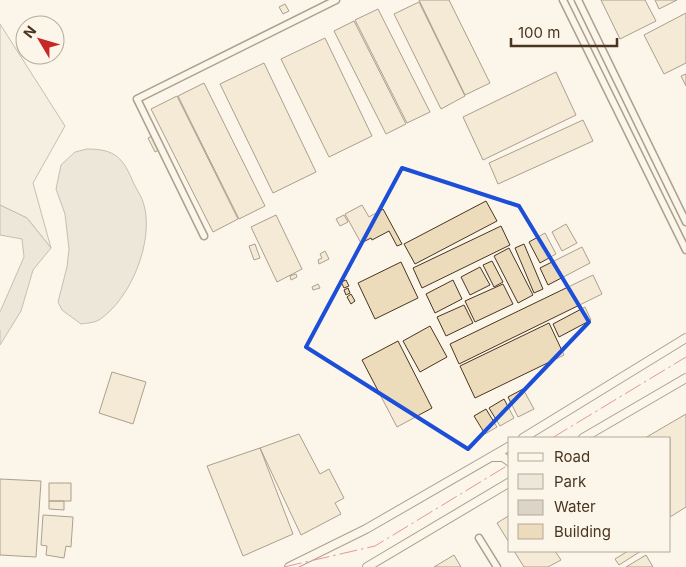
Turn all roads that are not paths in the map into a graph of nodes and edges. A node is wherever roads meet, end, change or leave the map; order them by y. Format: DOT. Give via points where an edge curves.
graph roads {
  1 [pos="336,0"];
  2 [pos="563,0"];
  3 [pos="578,0"];
  4 [pos="686,222"];
  5 [pos="204,236"];
  6 [pos="686,250"];
  7 [pos="686,338"];
  8 [pos="686,378"];
  9 [pos="529,436"];
  10 [pos="586,437"];
  11 [pos="508,447"];
  12 [pos="490,457"];
  13 [pos="508,461"];
  14 [pos="508,482"];
  15 [pos="479,538"];
  16 [pos="289,567"];
  17 [pos="367,567"];
  18 [pos="497,567"];
  1 -- 5 [label="street" via="137,100"];
  2 -- 6 [label="street"];
  3 -- 4 [label="street"];
  7 -- 9 [label="street"];
  8 -- 10 [label="street"];
  11 -- 12 [label="street"];
  12 -- 13 [label="street" via="503,457"];
  12 -- 16 [label="street" via="359,533"];
  14 -- 17 [label="street"];
  15 -- 18 [label="street"];
}
